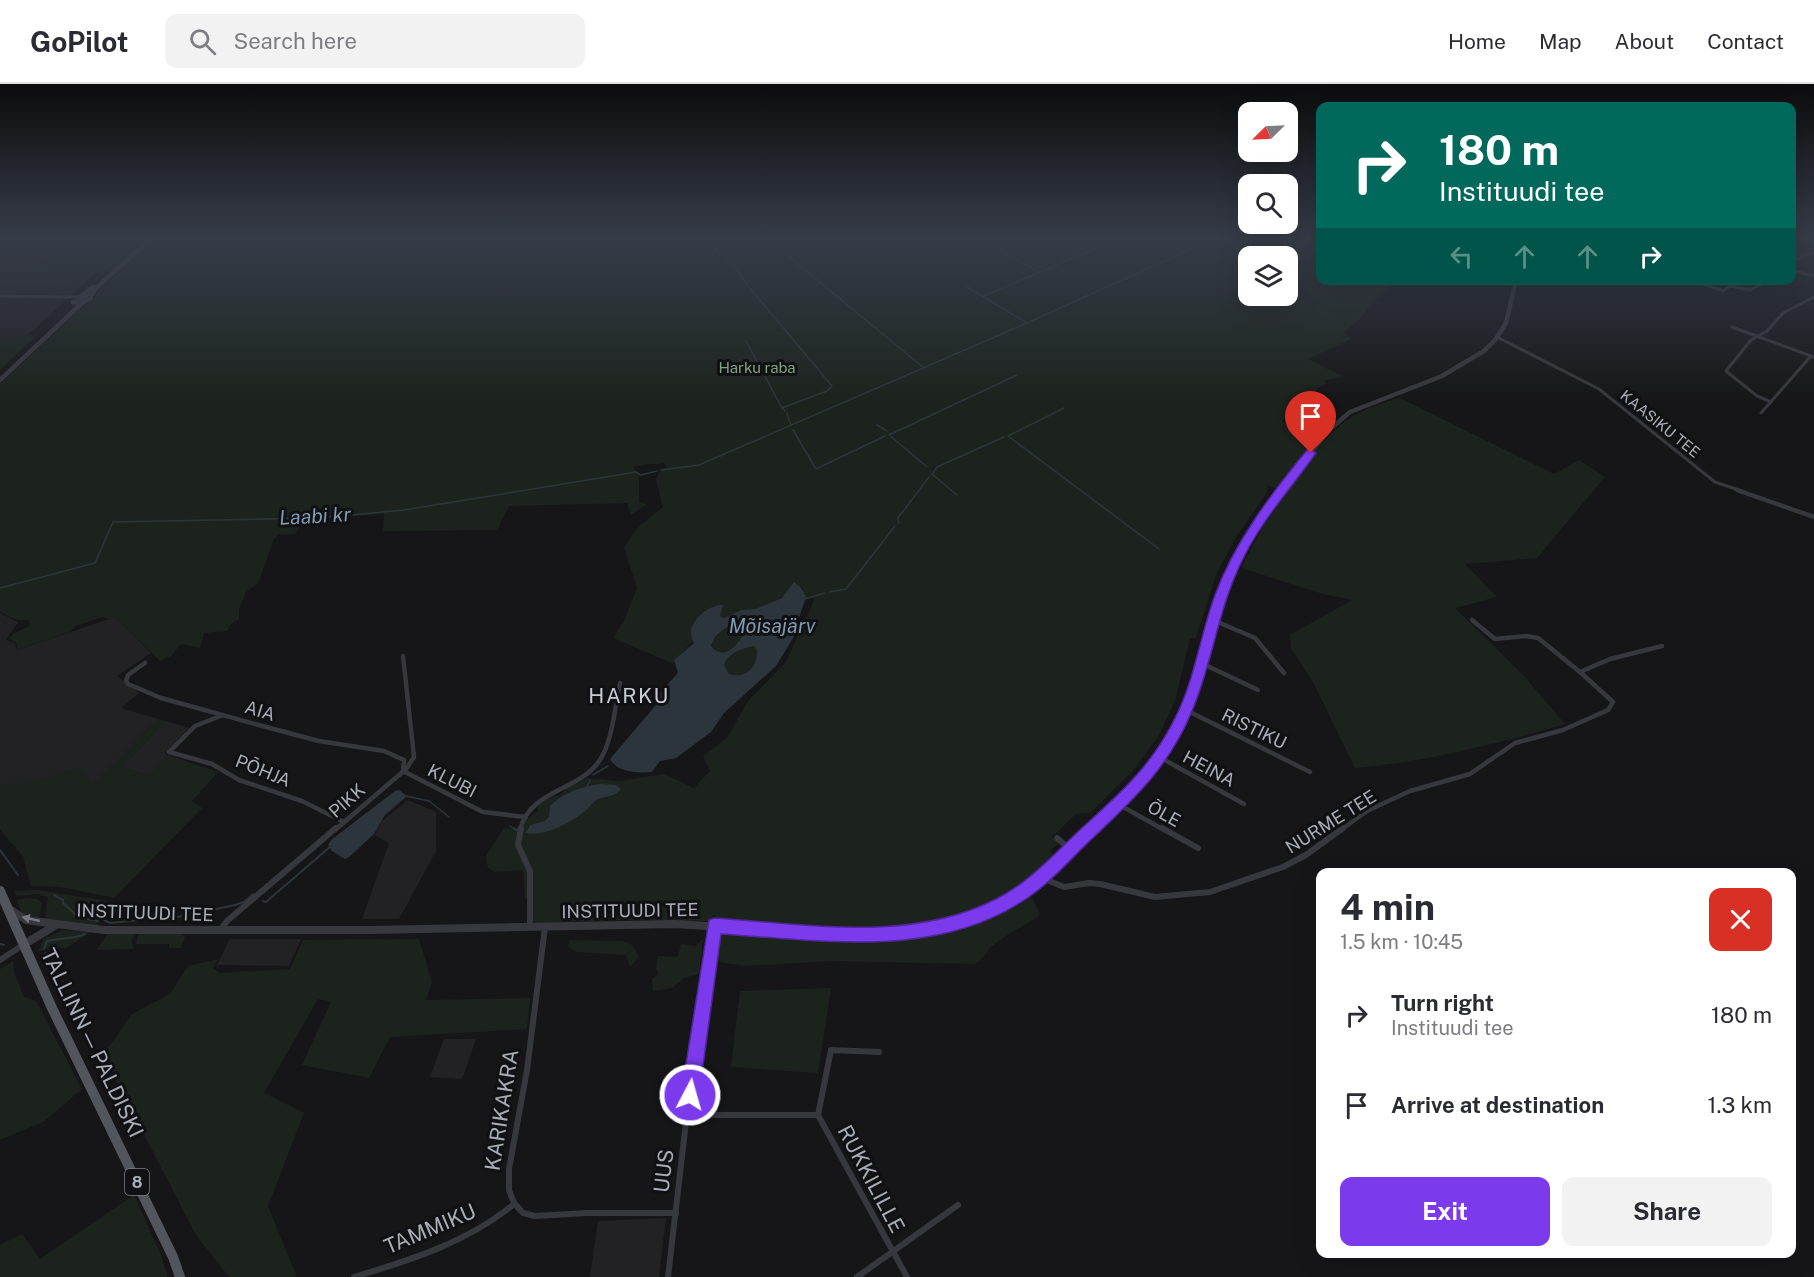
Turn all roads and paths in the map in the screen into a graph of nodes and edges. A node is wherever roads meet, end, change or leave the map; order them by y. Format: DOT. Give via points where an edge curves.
graph roads {
  1 [pos="86,292"];
  2 [pos="95,292"];
  3 [pos="1513,292"];
  4 [pos="0,296"];
  5 [pos="80,296"];
  6 [pos="47,297"];
  7 [pos="90,297"];
  8 [pos="1814,297"];
  9 [pos="74,302"];
  10 [pos="82,303"];
  11 [pos="1732,327"];
  12 [pos="52,331"];
  13 [pos="1758,336"];
  14 [pos="1497,337"];
  15 [pos="1813,356"];
  16 [pos="0,380"];
  17 [pos="1771,402"];
  18 [pos="1761,413"];
  19 [pos="1814,517"];
  20 [pos="1213,620"];
  21 [pos="1472,620"];
  22 [pos="1662,646"];
  23 [pos="403,656"];
  24 [pos="145,663"];
  25 [pos="1201,663"];
  26 [pos="1580,672"];
  27 [pos="1284,673"];
  28 [pos="620,683"];
  29 [pos="1258,690"];
  30 [pos="1186,711"];
  31 [pos="226,715"];
  32 [pos="1161,758"];
  33 [pos="403,771"];
  34 [pos="1310,772"];
  35 [pos="1118,804"];
  36 [pos="1244,804"];
  37 [pos="526,818"];
  38 [pos="344,822"];
  39 [pos="1057,838"];
  40 [pos="1198,848"];
  41 [pos="1071,850"];
  42 [pos="1042,878"];
  43 [pos="0,891"];
  44 [pos="8,908"];
  45 [pos="57,925"];
  46 [pos="714,926"];
  47 [pos="530,927"];
  48 [pos="545,927"];
  49 [pos="220,930"];
  50 [pos="23,945"];
  51 [pos="0,960"];
  52 [pos="879,1052"];
  53 [pos="687,1115"];
  54 [pos="818,1115"];
  55 [pos="514,1204"];
  56 [pos="958,1205"];
  57 [pos="676,1213"];
  58 [pos="892,1252"];
  59 [pos="180,1277"];
  60 [pos="354,1277"];
  61 [pos="668,1277"];
  62 [pos="858,1277"];
  63 [pos="907,1277"];
  1 -- 5 [label="street"];
  2 -- 7 [label="street"];
  3 -- 14 [label="street, INSTITUUDI TEE" via="1508,317"];
  4 -- 6 [label="street"];
  5 -- 6 [label="street"];
  5 -- 7 [label="street"];
  5 -- 9 [label="street"];
  6 -- 9 [label="street"];
  7 -- 10 [label="street"];
  8 -- 13 [label="street" via="1783,313"];
  9 -- 10 [label="street"];
  9 -- 12 [label="street"];
  10 -- 12 [label="street"];
  11 -- 13 [label="street"];
  12 -- 16 [label="street"];
  13 -- 15 [label="street"];
  13 -- 17 [label="street" via="1726,371 1757,396"];
  14 -- 19 [label="street, KAASIKU TEE" via="1599,389 1715,482"];
  14 -- 20 [label="street, INSTITUUDI TEE" via="1451,371 1360,408 1334,425 1252,530 1225,583"];
  15 -- 17 [label="street"];
  17 -- 18 [label="street"];
  20 -- 25 [label="street, INSTITUUDI TEE"];
  20 -- 27 [label="street" via="1256,638"];
  21 -- 26 [label="street" via="1495,639 1538,638"];
  22 -- 26 [label="street" via="1611,659"];
  23 -- 33 [label="street, PIKK" via="414,757"];
  24 -- 31 [label="street, AIA" via="128,675 128,684 161,698"];
  25 -- 29 [label="street"];
  25 -- 30 [label="street, INSTITUUDI TEE"];
  26 -- 42 [label="street, NURME TEE" via="1613,702 1608,710 1563,730 1515,743 1470,774 1410,791 1367,811 1283,867 1210,892 1155,897 1100,884 1064,887"];
  28 -- 37 [label="street" via="600,761 590,772 539,801"];
  30 -- 32 [label="street, INSTITUUDI TEE"];
  30 -- 34 [label="street, RISTIKU"];
  31 -- 33 [label="street, AIA" via="319,741 384,751 404,760"];
  31 -- 38 [label="street, PÕHJA" via="195,726 169,752 212,764 239,780 302,801"];
  32 -- 35 [label="street, INSTITUUDI TEE"];
  32 -- 36 [label="street, HEINA"];
  33 -- 37 [label="street, KLUBI" via="469,802 479,811"];
  33 -- 38 [label="street, PIKK"];
  35 -- 40 [label="street, ÕLE"];
  35 -- 41 [label="street, INSTITUUDI TEE"];
  37 -- 47 [label="street" via="518,843 530,871"];
  38 -- 49 [label="street, PIKK"];
  39 -- 41 [label="street"];
  41 -- 42 [label="street, INSTITUUDI TEE"];
  42 -- 46 [label="street, INSTITUUDI TEE" via="985,913 916,932 852,935"];
  43 -- 44 [label="main road, TALLINN — PALDISKI / 8"];
  45 -- 44 [label="street, INSTITUUDI TEE, one-way" via="26,920"];
  44 -- 50 [label="main road, TALLINN — PALDISKI / 8"];
  45 -- 49 [label="street, INSTITUUDI TEE" via="104,930"];
  45 -- 50 [label="street, INSTITUUDI TEE"];
  46 -- 48 [label="street, INSTITUUDI TEE"];
  46 -- 53 [label="street, UUS"];
  47 -- 48 [label="street, INSTITUUDI TEE"];
  47 -- 49 [label="street, INSTITUUDI TEE"];
  48 -- 55 [label="street, KARIKAKRA" via="508,1169 507,1185"];
  50 -- 51 [label="street"];
  50 -- 59 [label="main road, TALLINN — PALDISKI / 8"];
  52 -- 54 [label="street" via="831,1050"];
  53 -- 54 [label="street, RUKKILILLE"];
  53 -- 57 [label="street, UUS"];
  54 -- 58 [label="street, RUKKILILLE"];
  55 -- 57 [label="street" via="530,1216"];
  55 -- 60 [label="street, TAMMIKU" via="447,1245"];
  56 -- 58 [label="street"];
  57 -- 61 [label="street, UUS"];
  58 -- 62 [label="street"];
  58 -- 63 [label="street, RUKKILILLE"];
}
